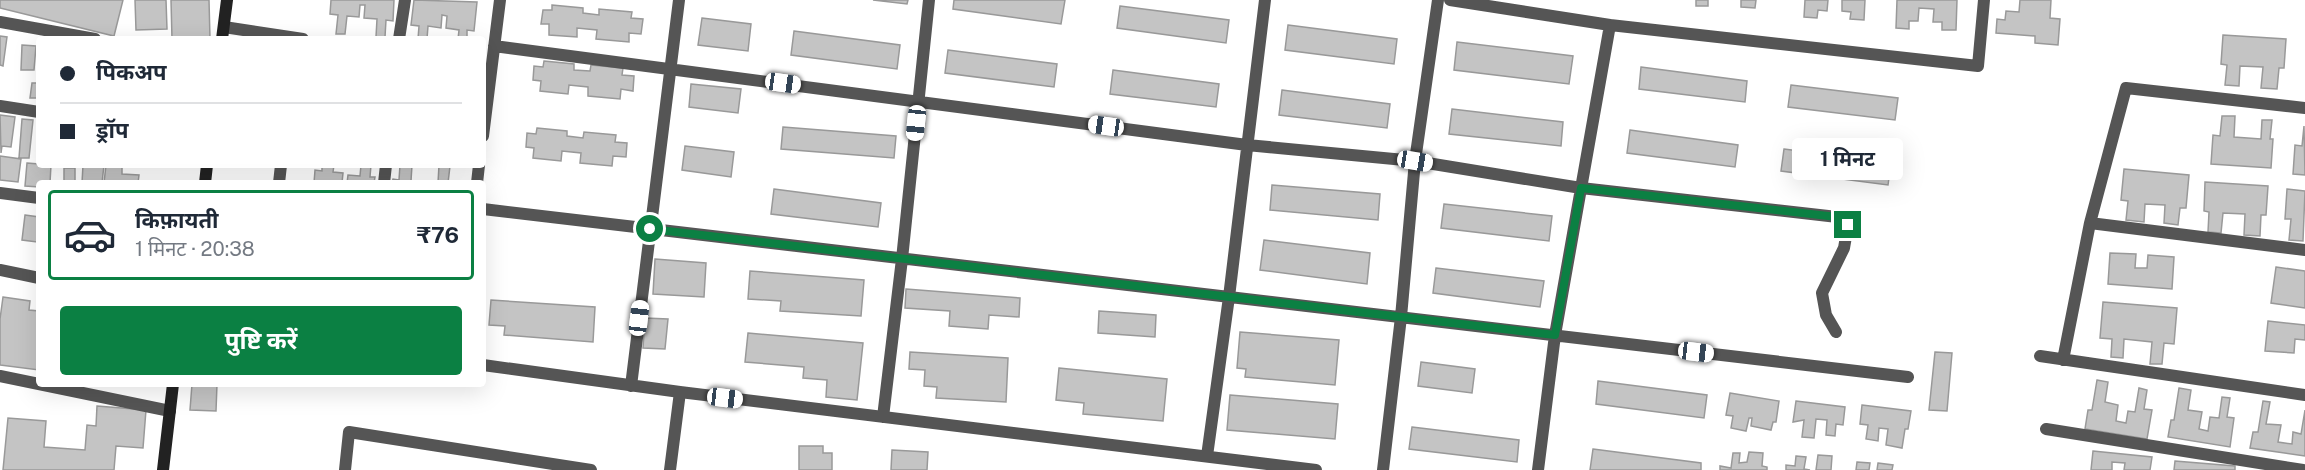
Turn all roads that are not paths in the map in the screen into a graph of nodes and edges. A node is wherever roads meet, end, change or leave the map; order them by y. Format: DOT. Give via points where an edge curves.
graph roads {
  1 [pos="227,0"];
  2 [pos="405,0"];
  3 [pos="500,0"];
  4 [pos="679,0"];
  5 [pos="929,0"];
  6 [pos="1265,0"];
  7 [pos="1438,0"];
  8 [pos="1450,0"];
  9 [pos="1984,0"];
  10 [pos="0,22"];
  11 [pos="1610,25"];
  12 [pos="223,33"];
  13 [pos="78,36"];
  14 [pos="263,36"];
  15 [pos="399,36"];
  16 [pos="494,46"];
  17 [pos="487,67"];
  18 [pos="670,68"];
  19 [pos="486,84"];
  20 [pos="918,100"];
  21 [pos="0,106"];
  22 [pos="2305,108"];
  23 [pos="36,112"];
  24 [pos="1247,145"];
  25 [pos="1415,161"];
  26 [pos="1581,188"];
  27 [pos="0,193"];
  28 [pos="36,198"];
  29 [pos="486,209"];
  30 [pos="2091,224"];
  31 [pos="650,229"];
  32 [pos="2305,250"];
  33 [pos="902,259"];
  34 [pos="0,270"];
  35 [pos="36,277"];
  36 [pos="1229,297"];
  37 [pos="1401,317"];
  38 [pos="1836,332"];
  39 [pos="1555,335"];
  40 [pos="2040,356"];
  41 [pos="2063,360"];
  42 [pos="486,365"];
  43 [pos="0,376"];
  44 [pos="1908,377"];
  45 [pos="36,383"];
  46 [pos="631,386"];
  47 [pos="53,387"];
  48 [pos="173,387"];
  49 [pos="680,392"];
  50 [pos="2305,395"];
  51 [pos="170,411"];
  52 [pos="883,417"];
  53 [pos="2046,429"];
  54 [pos="1207,456"];
  55 [pos="163,470"];
  56 [pos="345,470"];
  57 [pos="591,470"];
  58 [pos="670,470"];
  59 [pos="1316,470"];
  60 [pos="1383,470"];
  61 [pos="1538,470"];
  62 [pos="2303,470"];
  1 -- 12 [label="main road"];
  2 -- 15 [label="street"];
  3 -- 16 [label="street"];
  4 -- 18 [label="street"];
  5 -- 20 [label="street"];
  6 -- 24 [label="street"];
  7 -- 25 [label="street"];
  8 -- 11 [label="street"];
  9 -- 11 [label="street" via="1978,66"];
  10 -- 13 [label="street"];
  11 -- 26 [label="street"];
  12 -- 14 [label="street"];
  16 -- 17 [label="street"];
  16 -- 18 [label="street"];
  17 -- 19 [label="street"];
  18 -- 20 [label="street"];
  18 -- 31 [label="street"];
  20 -- 24 [label="street"];
  20 -- 33 [label="street"];
  21 -- 23 [label="street"];
  22 -- 30 [label="street" via="2126,88"];
  24 -- 25 [label="street"];
  24 -- 36 [label="street"];
  25 -- 26 [label="street"];
  25 -- 37 [label="street"];
  26 -- 38 [label="street" via="1846,218 1844,248 1822,293 1826,315"];
  26 -- 39 [label="street"];
  27 -- 28 [label="street"];
  29 -- 31 [label="street"];
  30 -- 32 [label="street"];
  30 -- 41 [label="street"];
  31 -- 33 [label="street"];
  31 -- 46 [label="street"];
  33 -- 36 [label="street"];
  33 -- 52 [label="street"];
  34 -- 35 [label="street"];
  36 -- 37 [label="street"];
  36 -- 54 [label="street"];
  37 -- 39 [label="street"];
  37 -- 60 [label="street"];
  39 -- 44 [label="street"];
  39 -- 61 [label="street"];
  40 -- 41 [label="street"];
  41 -- 50 [label="street"];
  42 -- 46 [label="street"];
  43 -- 45 [label="street"];
  46 -- 49 [label="street"];
  47 -- 51 [label="street"];
  48 -- 51 [label="main road"];
  49 -- 52 [label="street"];
  49 -- 58 [label="street"];
  51 -- 55 [label="main road"];
  52 -- 54 [label="street"];
  53 -- 62 [label="street"];
  54 -- 59 [label="street"];
  56 -- 57 [label="street" via="349,432"];
}
